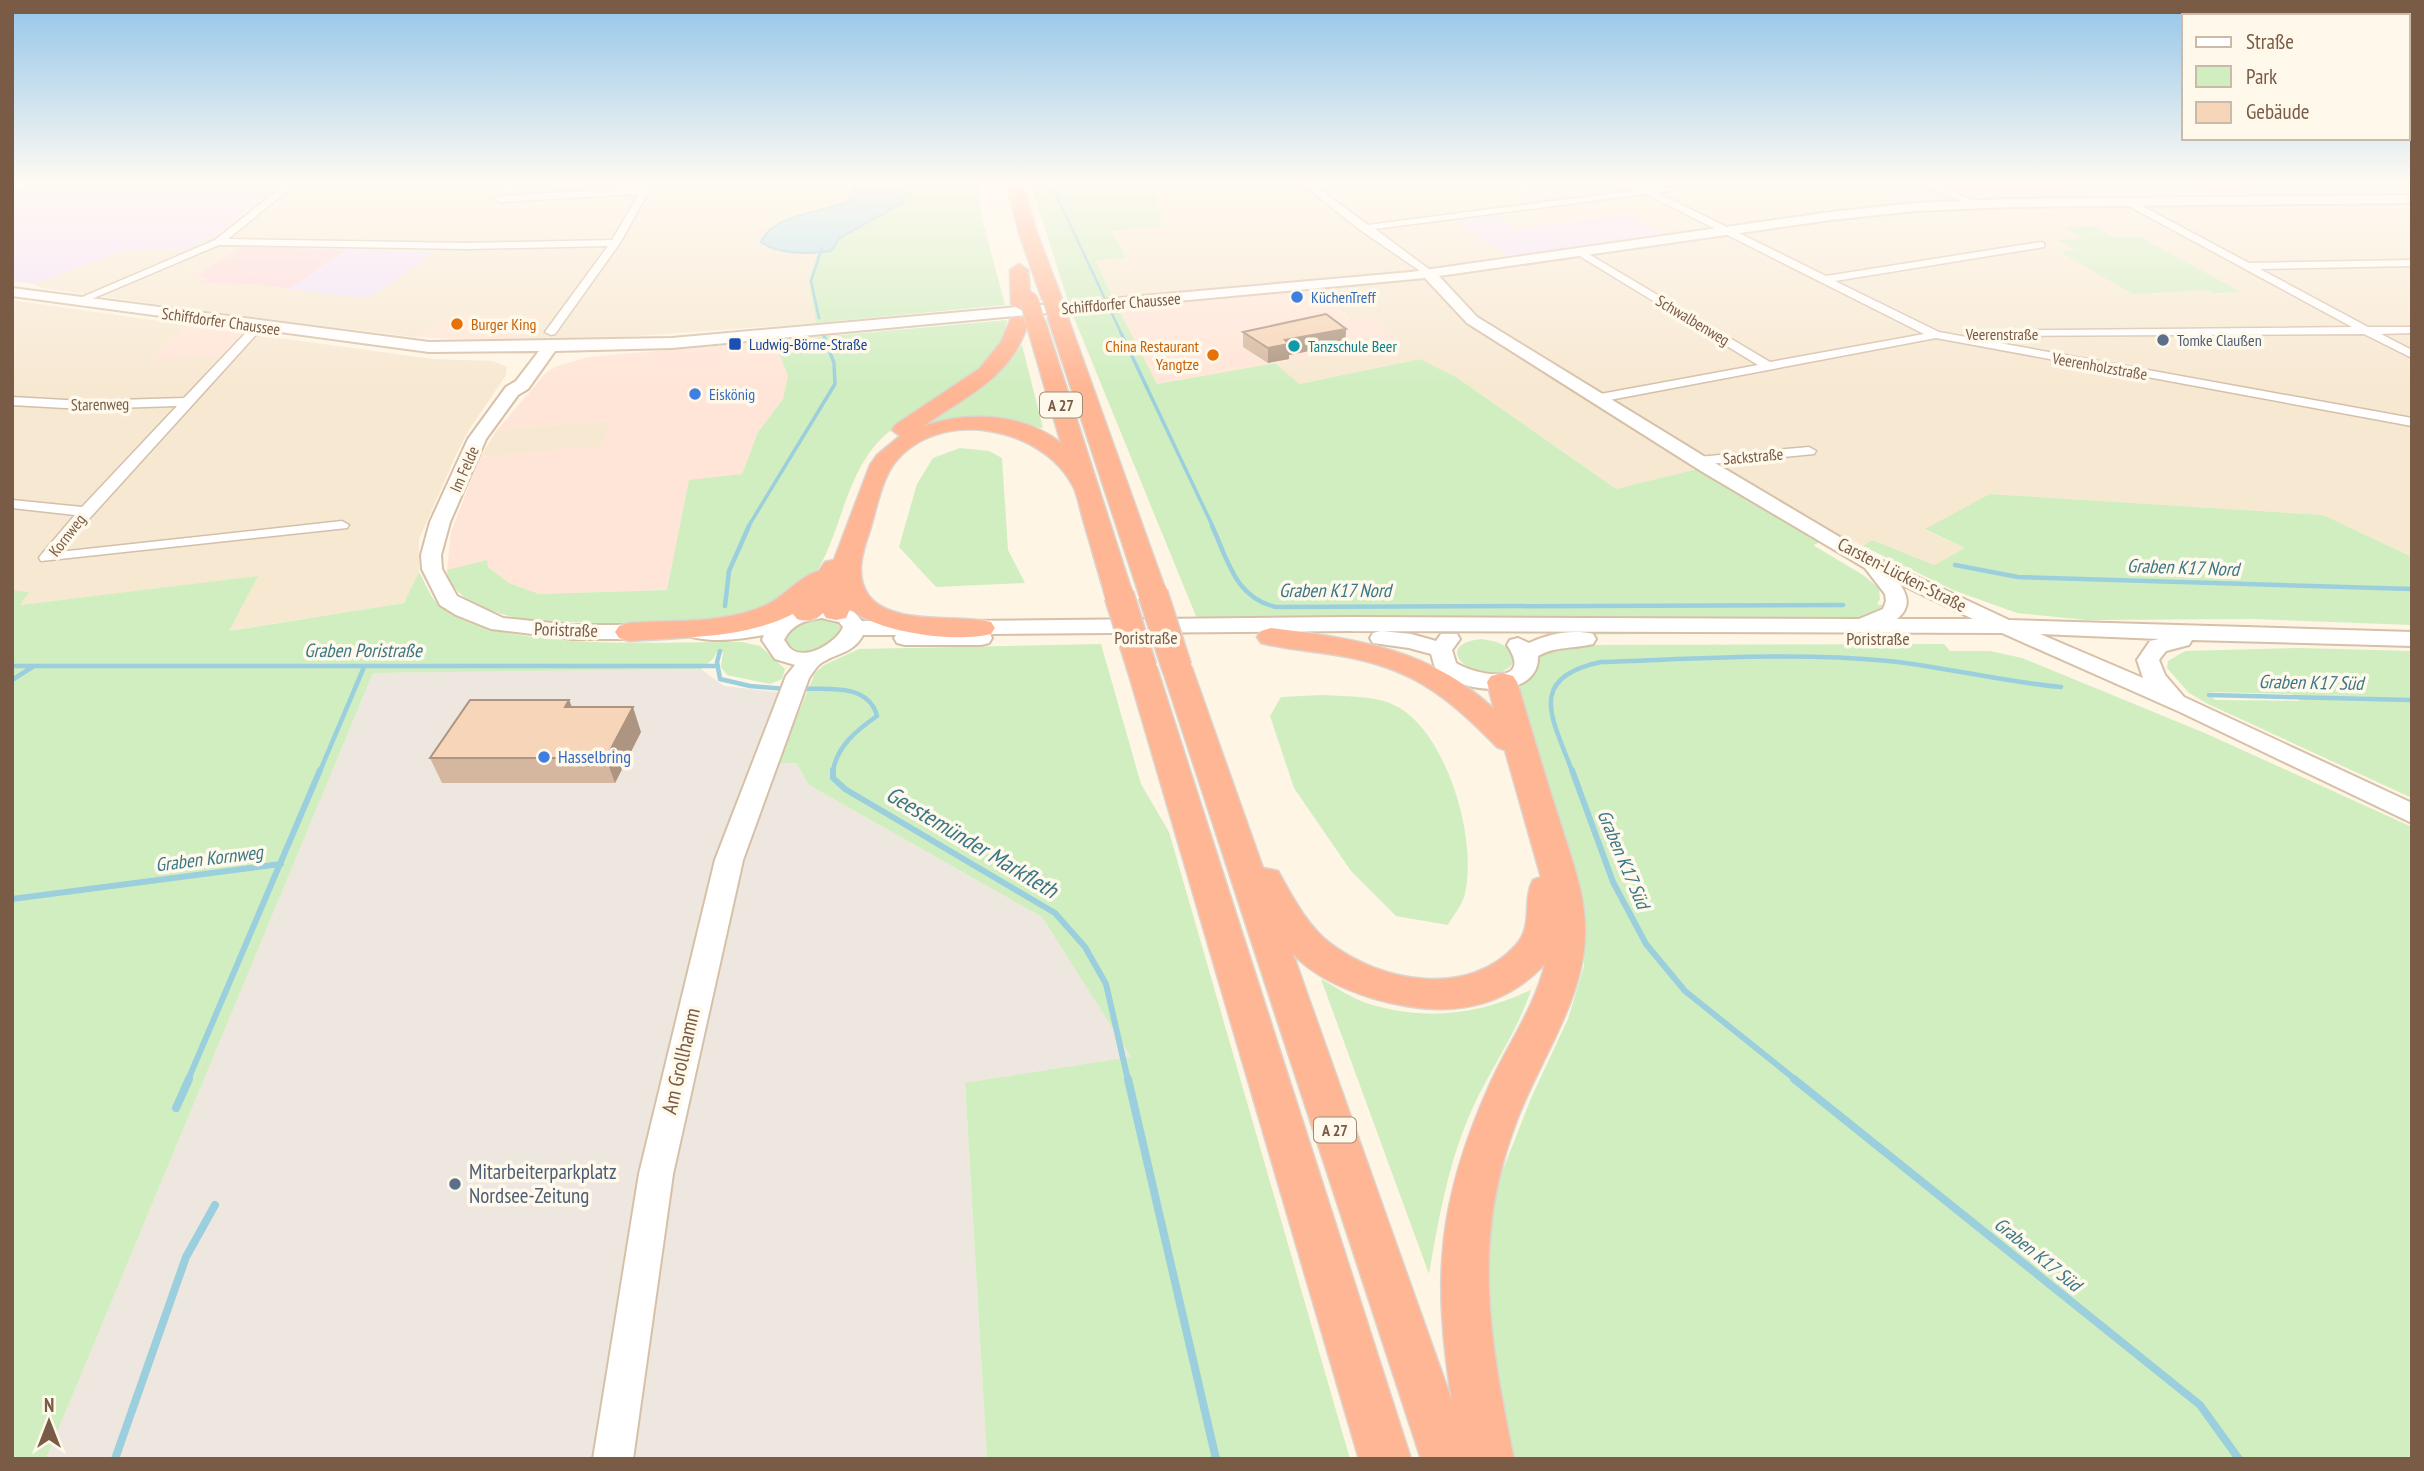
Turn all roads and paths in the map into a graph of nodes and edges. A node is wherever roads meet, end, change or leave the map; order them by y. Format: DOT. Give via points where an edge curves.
graph roads {
  1 [pos="197,251"];
  2 [pos="610,251"];
  3 [pos="1034,251"];
  4 [pos="1395,251"];
  5 [pos="1597,251"];
  6 [pos="1764,251"];
  7 [pos="2006,251"];
  8 [pos="2217,251"];
  9 [pos="1581,253"];
  10 [pos="1017,264"];
  11 [pos="2412,264"];
  12 [pos="2245,266"];
  13 [pos="1429,274"];
  14 [pos="1823,280"];
  15 [pos="12,292"];
  16 [pos="78,301"];
  17 [pos="1026,312"];
  18 [pos="258,326"];
  19 [pos="2365,330"];
  20 [pos="2412,330"];
  21 [pos="1935,335"];
  22 [pos="544,347"];
  23 [pos="2412,355"];
  24 [pos="1769,366"];
  25 [pos="1599,398"];
  26 [pos="12,401"];
  27 [pos="187,402"];
  28 [pos="2412,422"];
  29 [pos="1809,451"];
  30 [pos="1698,461"];
  31 [pos="1087,489"];
  32 [pos="12,505"];
  33 [pos="85,512"];
  34 [pos="342,525"];
  35 [pos="431,555"];
  36 [pos="1863,559"];
  37 [pos="840,563"];
  38 [pos="807,612"];
  39 [pos="1351,624"];
  40 [pos="1604,624"];
  41 [pos="1852,625"];
  42 [pos="2005,625"];
  43 [pos="847,627"];
  44 [pos="981,628"];
  45 [pos="629,632"];
  46 [pos="776,633"];
  47 [pos="2233,635"];
  48 [pos="1272,637"];
  49 [pos="2033,639"];
  50 [pos="2412,639"];
  51 [pos="2181,640"];
  52 [pos="1446,644"];
  53 [pos="1505,664"];
  54 [pos="799,673"];
  55 [pos="2188,707"];
  56 [pos="1508,740"];
  57 [pos="1223,801"];
  58 [pos="2412,814"];
  59 [pos="613,1459"];
  60 [pos="1385,1459"];
  61 [pos="1447,1459"];
  62 [pos="1488,1459"];
  1 -- 16 [label="street"];
  2 -- 22 [label="street"];
  3 -- 57 [label="highway, A 27, bridge"];
  4 -- 13 [label="street"];
  5 -- 9 [label="main road, Schiffdorfer Chaussee"];
  6 -- 14 [label="street, Veerenholzstraße"];
  7 -- 14 [label="street"];
  8 -- 12 [label="street"];
  9 -- 13 [label="main road, Schiffdorfer Chaussee"];
  9 -- 24 [label="street, Schwalbenweg"];
  10 -- 17 [label="highway"];
  11 -- 12 [label="street"];
  12 -- 19 [label="street"];
  13 -- 22 [label="main road, Schiffdorfer Chaussee" via="665,344"];
  13 -- 25 [label="main road, Carsten-Lücken-Straße" via="1472,320"];
  14 -- 21 [label="street, Veerenholzstraße"];
  15 -- 16 [label="main road, Schiffdorfer Chaussee"];
  16 -- 18 [label="main road, Schiffdorfer Chaussee"];
  17 -- 31 [label="highway, A 27"];
  17 -- 37 [label="highway" via="993,369 906,427 883,451 872,468"];
  18 -- 22 [label="main road, Schiffdorfer Chaussee" via="450,352"];
  18 -- 27 [label="street, Kornweg"];
  19 -- 20 [label="street, Veerenstraße"];
  19 -- 21 [label="street, Veerenstraße"];
  19 -- 23 [label="street"];
  21 -- 24 [label="street, Veerenstraße"];
  21 -- 28 [label="street, Veerenholzstraße"];
  22 -- 35 [label="main road, Im Felde" via="522,384 477,439 440,522"];
  24 -- 25 [label="street, Veerenstraße"];
  25 -- 30 [label="main road, Carsten-Lücken-Straße"];
  26 -- 27 [label="street, Starenweg" via="73,405"];
  27 -- 33 [label="street, Kornweg"];
  29 -- 30 [label="street, Sackstraße"];
  30 -- 36 [label="main road, Carsten-Lücken-Straße"];
  31 -- 37 [label="highway" via="1065,458 1024,431 973,424 932,431 894,450 879,470"];
  31 -- 60 [label="highway, A 27, bridge"];
  32 -- 33 [label="street"];
  33 -- 34 [label="street, Kornweg" via="46,558"];
  35 -- 45 [label="main road, Poristraße" via="432,569 448,600 481,618 523,629"];
  36 -- 41 [label="main road" via="1892,585 1897,606 1887,618"];
  36 -- 42 [label="main road, Carsten-Lücken-Straße"];
  37 -- 38 [label="highway" via="820,600"];
  37 -- 43 [label="highway"];
  37 -- 44 [label="highway" via="858,601 867,609 906,622"];
  37 -- 45 [label="highway" via="789,605 764,615"];
  38 -- 43 [label="main road, Poristraße"];
  38 -- 46 [label="main road, Poristraße"];
  39 -- 40 [label="main road, Poristraße"];
  39 -- 44 [label="main road, Poristraße"];
  39 -- 52 [label="main road, Poristraße" via="1407,630"];
  40 -- 41 [label="main road, Poristraße"];
  40 -- 53 [label="main road, Poristraße"];
  41 -- 42 [label="main road, Poristraße"];
  42 -- 47 [label="main road, Poristraße"];
  42 -- 49 [label="main road, Carsten-Lücken-Straße"];
  43 -- 44 [label="main road, Poristraße"];
  43 -- 48 [label="main road, Poristraße" via="898,638"];
  43 -- 54 [label="main road, Poristraße" via="834,652"];
  45 -- 46 [label="main road, Poristraße"];
  46 -- 54 [label="main road, Poristraße" via="780,651"];
  47 -- 50 [label="main road, Poristraße"];
  47 -- 51 [label="main road, Poristraße"];
  48 -- 52 [label="main road, Poristraße" via="1397,638"];
  48 -- 56 [label="highway" via="1350,648 1402,662 1444,683"];
  49 -- 51 [label="main road, Poristraße"];
  49 -- 53 [label="main road, Poristraße" via="1561,639 1541,644"];
  49 -- 55 [label="main road, Carsten-Lücken-Straße"];
  51 -- 55 [label="main road" via="2158,646 2148,660 2154,678"];
  52 -- 53 [label="main road, Poristraße" via="1479,632"];
  52 -- 53 [label="main road" via="1446,666 1466,678"];
  53 -- 56 [label="highway"];
  53 -- 62 [label="highway" via="1558,877 1567,933 1554,1003 1509,1086 1479,1165 1469,1211 1464,1256 1466,1330"];
  54 -- 59 [label="main road, Am Grollhamm" via="729,860 672,1095"];
  55 -- 58 [label="main road, Carsten-Lücken-Straße"];
  56 -- 57 [label="highway" via="1545,874 1549,909 1543,937 1523,965 1503,980 1477,990 1437,995 1385,988 1352,976 1316,953 1284,913"];
  57 -- 61 [label="highway, A 27"];
}
